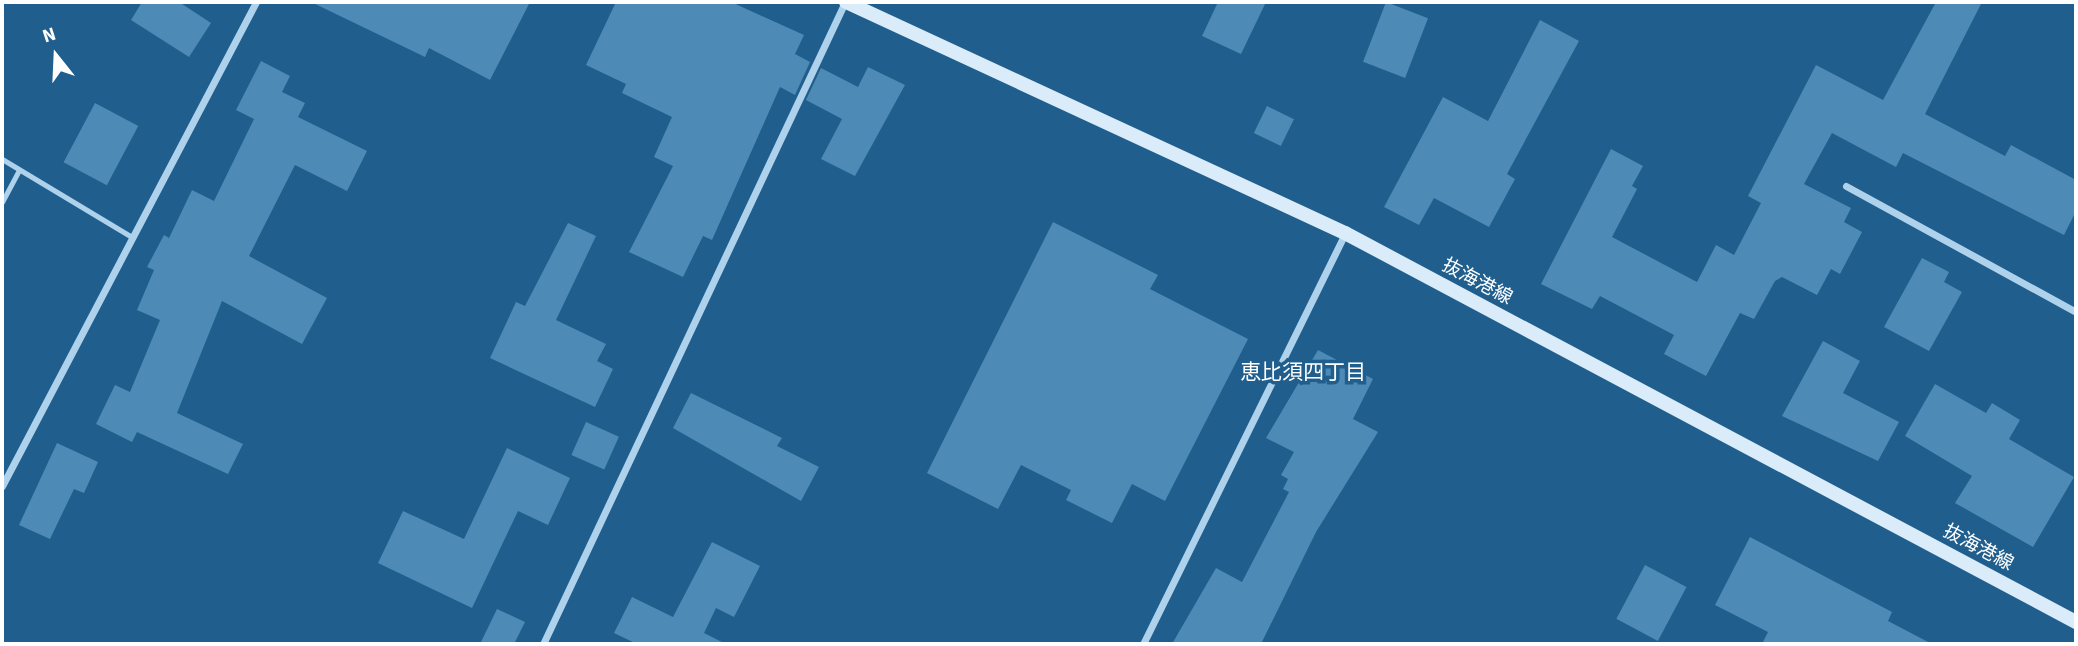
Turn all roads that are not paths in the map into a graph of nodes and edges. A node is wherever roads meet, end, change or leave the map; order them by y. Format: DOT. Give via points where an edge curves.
graph roads {
  1 [pos="256,2"];
  2 [pos="846,2"];
  3 [pos="2,159"];
  4 [pos="19,170"];
  5 [pos="1846,186"];
  6 [pos="2,202"];
  7 [pos="1345,233"];
  8 [pos="130,236"];
  9 [pos="2076,312"];
  10 [pos="2,486"];
  11 [pos="2076,622"];
  12 [pos="543,644"];
  13 [pos="1143,644"];
  1 -- 8 [label="street"];
  2 -- 7 [label="main road, 抜海港線"];
  2 -- 12 [label="street"];
  3 -- 4 [label="lane"];
  4 -- 6 [label="lane"];
  4 -- 8 [label="lane"];
  5 -- 9 [label="street"];
  7 -- 11 [label="main road, 抜海港線"];
  7 -- 13 [label="street"];
  8 -- 10 [label="street"];
}
